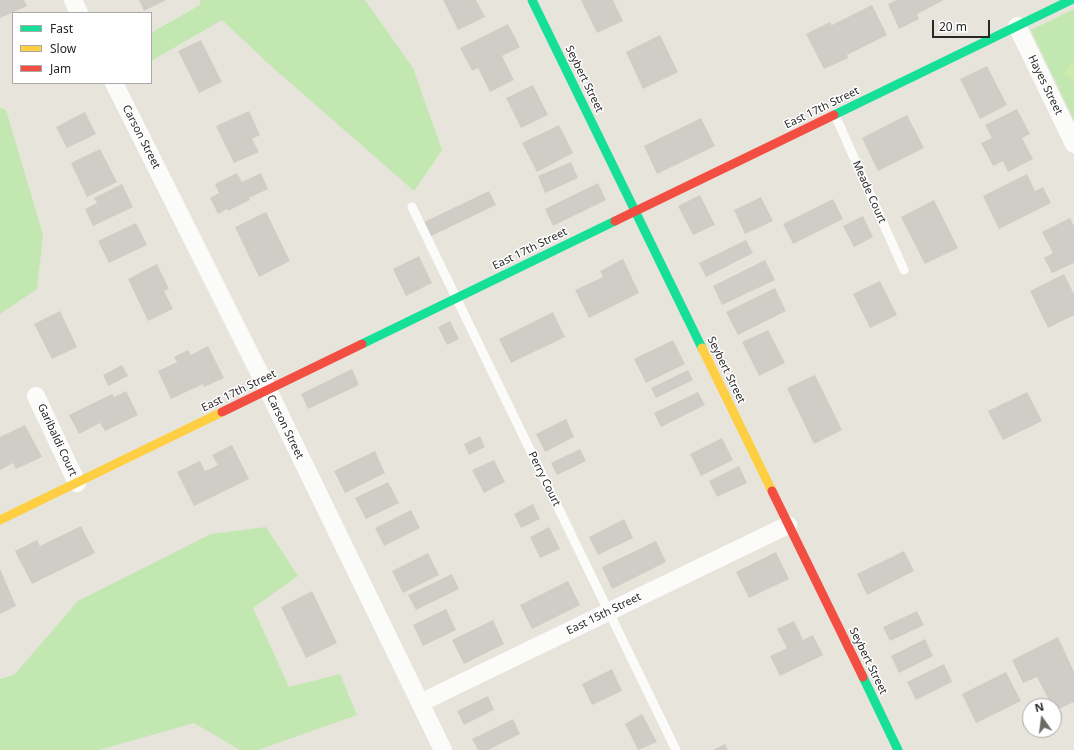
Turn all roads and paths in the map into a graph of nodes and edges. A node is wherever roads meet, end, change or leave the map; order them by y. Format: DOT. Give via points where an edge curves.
graph roads {
  1 [pos="73,0"];
  2 [pos="532,0"];
  3 [pos="1071,0"];
  4 [pos="79,12"];
  5 [pos="1017,26"];
  6 [pos="115,84"];
  7 [pos="835,115"];
  8 [pos="1074,144"];
  9 [pos="412,208"];
  10 [pos="636,212"];
  11 [pos="904,270"];
  12 [pos="456,298"];
  13 [pos="268,390"];
  14 [pos="36,396"];
  15 [pos="77,483"];
  16 [pos="0,520"];
  17 [pos="788,525"];
  18 [pos="609,612"];
  19 [pos="420,703"];
  20 [pos="443,750"];
  21 [pos="676,750"];
  22 [pos="898,750"];
  1 -- 4 [label="street"];
  2 -- 10 [label="street, Seybert Street"];
  3 -- 5 [label="street, East 17th Street"];
  5 -- 7 [label="street, East 17th Street"];
  5 -- 8 [label="street, Hayes Street"];
  6 -- 13 [label="street, Carson Street"];
  7 -- 10 [label="street, East 17th Street"];
  7 -- 11 [label="lane, Meade Court"];
  9 -- 12 [label="lane, Perry Court"];
  10 -- 12 [label="street, East 17th Street"];
  10 -- 17 [label="street, Seybert Street"];
  12 -- 13 [label="street, East 17th Street"];
  12 -- 18 [label="lane, Perry Court"];
  13 -- 15 [label="street, East 17th Street"];
  13 -- 19 [label="street, Carson Street"];
  14 -- 15 [label="street, Garibaldi Court"];
  15 -- 16 [label="street, East 17th Street"];
  17 -- 18 [label="street, East 15th Street"];
  17 -- 22 [label="street, Seybert Street"];
  18 -- 19 [label="street, East 15th Street"];
  18 -- 21 [label="lane, Perry Court"];
  19 -- 20 [label="street, Carson Street"];
}
